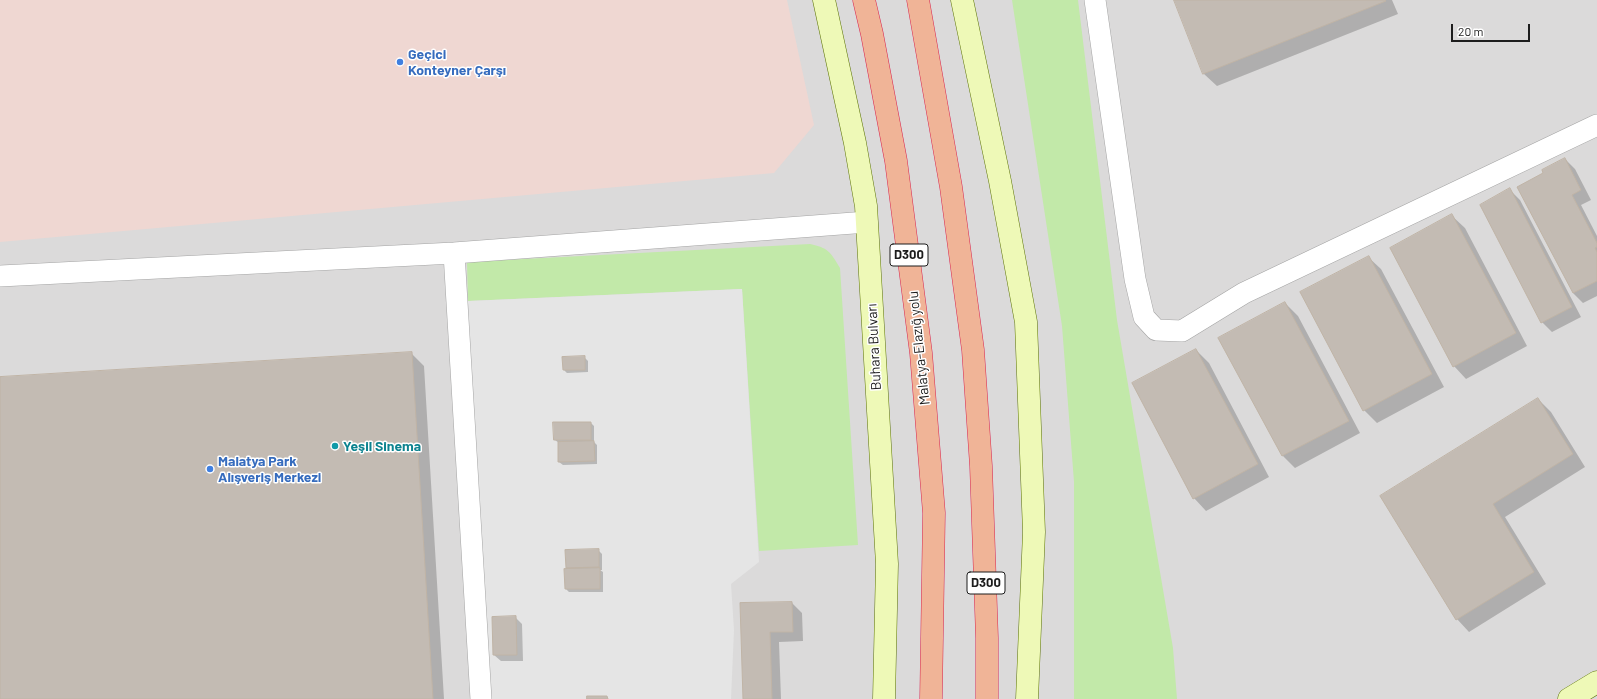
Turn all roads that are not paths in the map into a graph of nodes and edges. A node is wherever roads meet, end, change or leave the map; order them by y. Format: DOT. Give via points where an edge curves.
graph roads {
  1 [pos="824,0"];
  2 [pos="864,0"];
  3 [pos="918,0"];
  4 [pos="962,0"];
  5 [pos="1095,0"];
  6 [pos="1597,125"];
  7 [pos="867,222"];
  8 [pos="454,253"];
  9 [pos="0,276"];
  10 [pos="1597,682"];
  11 [pos="481,699"];
  12 [pos="884,699"];
  13 [pos="931,699"];
  14 [pos="987,699"];
  15 [pos="1027,699"];
  16 [pos="1569,699"];
  1 -- 7 [label="main road, Buhara Bulvarı" via="855,143"];
  2 -- 13 [label="highway, Malatya-Elazığ yolu / D300" via="896,161 921,353 934,513"];
  3 -- 14 [label="highway, D300" via="951,187 973,350 982,474"];
  4 -- 15 [label="main road" via="1026,322 1034,532"];
  5 -- 6 [label="street" via="1135,279 1144,317 1156,330 1182,331 1244,294"];
  7 -- 8 [label="street"];
  7 -- 12 [label="main road, Buhara Bulvarı" via="887,564"];
  8 -- 9 [label="street"];
  8 -- 11 [label="street"];
  10 -- 16 [label="main road"];
}
